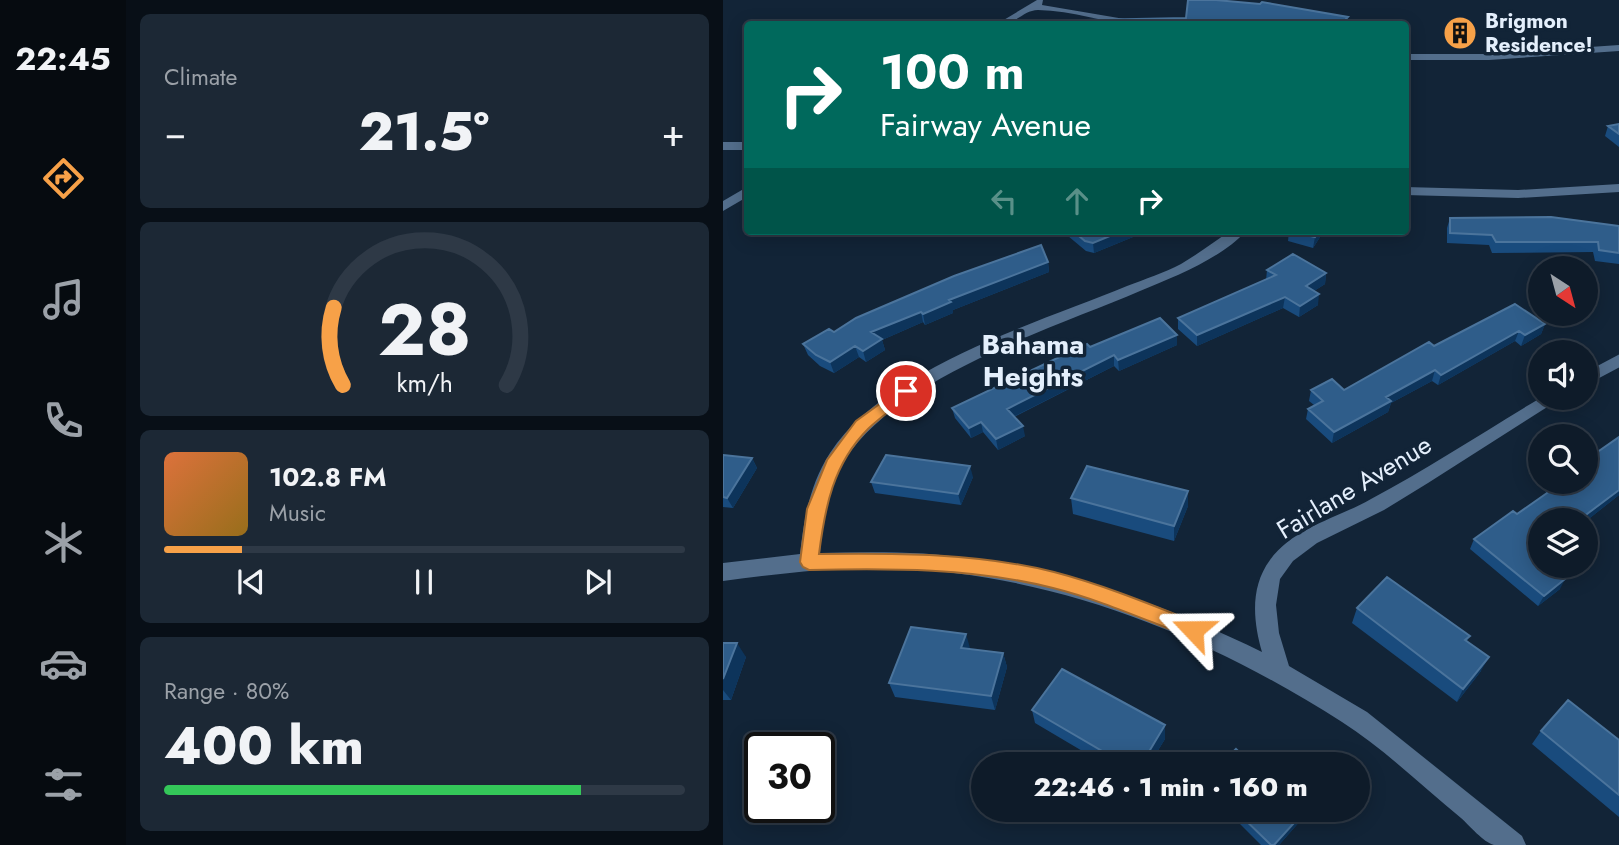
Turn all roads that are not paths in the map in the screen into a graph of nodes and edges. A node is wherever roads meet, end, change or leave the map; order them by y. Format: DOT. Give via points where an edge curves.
graph roads {
  1 [pos="1043,0"];
  2 [pos="1032,6"];
  3 [pos="1007,21"];
  4 [pos="1130,21"];
  5 [pos="1619,48"];
  6 [pos="1603,49"];
  7 [pos="1409,57"];
  8 [pos="1619,62"];
  9 [pos="723,146"];
  10 [pos="744,146"];
  11 [pos="1619,188"];
  12 [pos="1409,191"];
  13 [pos="744,193"];
  14 [pos="723,207"];
  15 [pos="1233,235"];
  16 [pos="1619,359"];
  17 [pos="1598,372"];
  18 [pos="1534,410"];
  19 [pos="809,562"];
  20 [pos="723,572"];
  21 [pos="1281,673"];
  22 [pos="1513,845"];
  1 -- 2 [label="street"];
  2 -- 3 [label="street"];
  2 -- 4 [label="street"];
  5 -- 6 [label="street"];
  6 -- 7 [label="street"];
  6 -- 8 [label="street"];
  9 -- 10 [label="street"];
  11 -- 12 [label="street" via="1518,194"];
  13 -- 14 [label="street"];
  15 -- 19 [label="street" via="1186,267 965,359 881,408 846,444 822,486"];
  16 -- 17 [label="street"];
  18 -- 21 [label="street, Fairlane Avenue" via="1375,506 1295,548 1276,566 1266,607 1272,651"];
  19 -- 20 [label="street"];
  19 -- 21 [label="street" via="934,562 1052,580 1173,621"];
  21 -- 22 [label="street" via="1354,717"];
}
